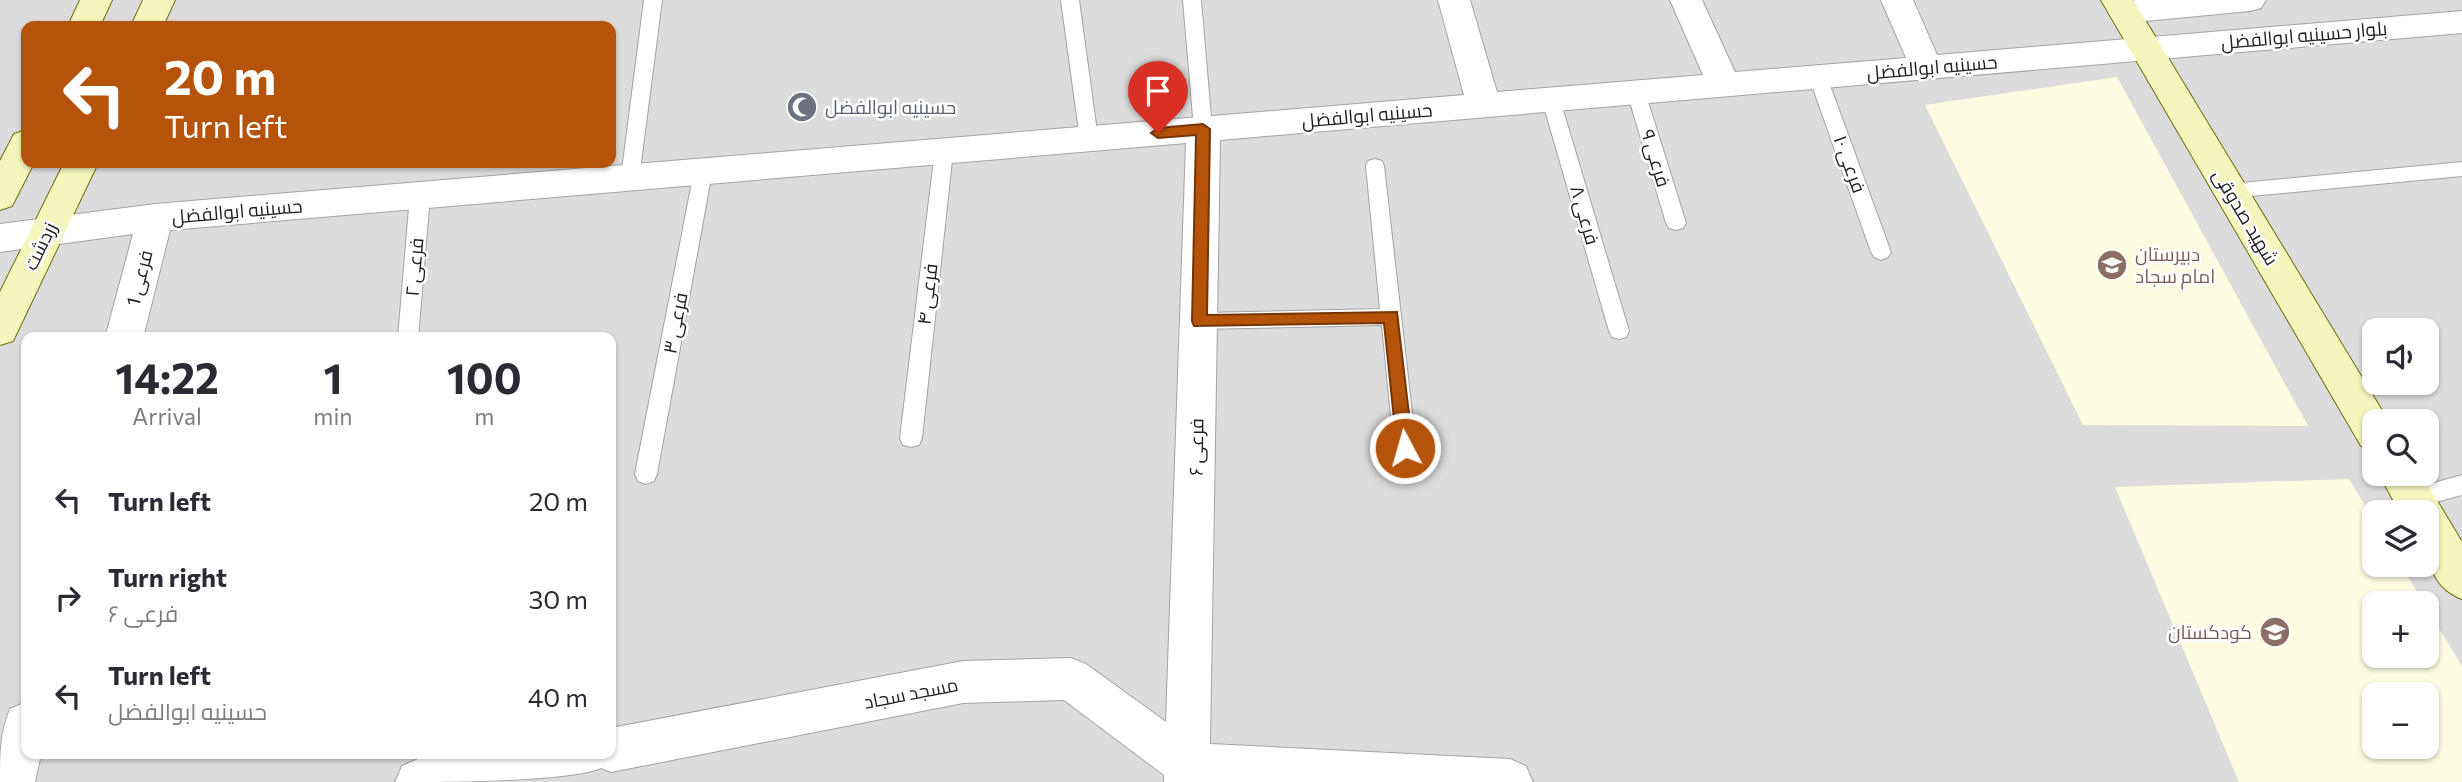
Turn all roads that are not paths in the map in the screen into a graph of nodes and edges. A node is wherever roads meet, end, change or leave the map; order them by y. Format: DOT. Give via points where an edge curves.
graph roads {
  1 [pos="96,0"];
  2 [pos="159,0"];
  3 [pos="653,0"];
  4 [pos="1070,0"];
  5 [pos="1192,0"];
  6 [pos="1454,0"];
  7 [pos="1686,0"];
  8 [pos="1897,0"];
  9 [pos="2250,0"];
  10 [pos="2121,6"];
  11 [pos="86,21"];
  12 [pos="149,21"];
  13 [pos="2462,22"];
  14 [pos="2146,49"];
  15 [pos="1927,68"];
  16 [pos="1818,77"];
  17 [pos="1724,85"];
  18 [pos="1636,92"];
  19 [pos="1551,100"];
  20 [pos="1484,105"];
  21 [pos="1203,129"];
  22 [pos="1089,139"];
  23 [pos="944,151"];
  24 [pos="21,153"];
  25 [pos="1375,166"];
  26 [pos="78,168"];
  27 [pos="2462,169"];
  28 [pos="704,172"];
  29 [pos="630,178"];
  30 [pos="2230,191"];
  31 [pos="420,196"];
  32 [pos="0,197"];
  33 [pos="155,218"];
  34 [pos="1676,223"];
  35 [pos="45,233"];
  36 [pos="0,238"];
  37 [pos="1881,252"];
  38 [pos="1391,317"];
  39 [pos="1200,321"];
  40 [pos="0,330"];
  41 [pos="1619,331"];
  42 [pos="126,332"];
  43 [pos="409,332"];
  44 [pos="2362,412"];
  45 [pos="911,438"];
  46 [pos="1405,448"];
  47 [pos="646,474"];
  48 [pos="2462,485"];
  49 [pos="2421,500"];
  50 [pos="2439,542"];
  51 [pos="2462,580"];
  52 [pos="21,745"];
  53 [pos="616,749"];
  54 [pos="554,759"];
  55 [pos="1188,774"];
  56 [pos="12,782"];
  57 [pos="418,782"];
  58 [pos="1510,782"];
  1 -- 11 [label="street"];
  2 -- 12 [label="street"];
  3 -- 29 [label="lane"];
  4 -- 22 [label="lane"];
  5 -- 21 [label="lane"];
  6 -- 20 [label="street"];
  7 -- 17 [label="street"];
  8 -- 15 [label="street"];
  9 -- 10 [label="street, بلوار حسینیه ابوالفضل"];
  10 -- 14 [label="street, شهید صدوقی"];
  13 -- 14 [label="street, بلوار حسینیه ابوالفضل"];
  14 -- 15 [label="street, حسینیه ابوالفضل"];
  14 -- 30 [label="street, شهید صدوقی"];
  15 -- 16 [label="street, حسینیه ابوالفضل"];
  16 -- 17 [label="street, حسینیه ابوالفضل"];
  16 -- 37 [label="lane, فرعی ۱۰"];
  17 -- 18 [label="street, حسینیه ابوالفضل"];
  18 -- 19 [label="street, حسینیه ابوالفضل"];
  18 -- 34 [label="lane, فرعی ۹"];
  19 -- 20 [label="street, حسینیه ابوالفضل"];
  19 -- 41 [label="lane, فرعی ۸"];
  20 -- 21 [label="street, حسینیه ابوالفضل"];
  21 -- 22 [label="street, حسینیه ابوالفضل"];
  21 -- 39 [label="street, فرعی ۶"];
  22 -- 23 [label="street, حسینیه ابوالفضل"];
  23 -- 28 [label="street, حسینیه ابوالفضل"];
  23 -- 45 [label="lane, فرعی ۴"];
  24 -- 32 [label="street"];
  25 -- 38 [label="lane"];
  26 -- 35 [label="street, زردشت"];
  27 -- 30 [label="lane"];
  28 -- 29 [label="street, حسینیه ابوالفضل"];
  28 -- 47 [label="lane, فرعی ۳"];
  29 -- 31 [label="street, حسینیه ابوالفضل"];
  30 -- 44 [label="street, شهید صدوقی"];
  31 -- 33 [label="street, حسینیه ابوالفضل"];
  31 -- 43 [label="lane, فرعی ۲"];
  33 -- 35 [label="street, حسینیه ابوالفضل"];
  33 -- 42 [label="street, فرعی 1"];
  35 -- 36 [label="street, حسینیه ابوالفضل"];
  35 -- 40 [label="street, زردشت"];
  38 -- 39 [label="lane"];
  38 -- 46 [label="lane"];
  39 -- 55 [label="street, فرعی ۶"];
  48 -- 49 [label="lane"];
  50 -- 51 [label="street"];
  52 -- 56 [label="street"];
  53 -- 55 [label="street, مسجد سجاد" via="963,682 1071,679"];
  54 -- 57 [label="street"];
  55 -- 58 [label="street"];
}
